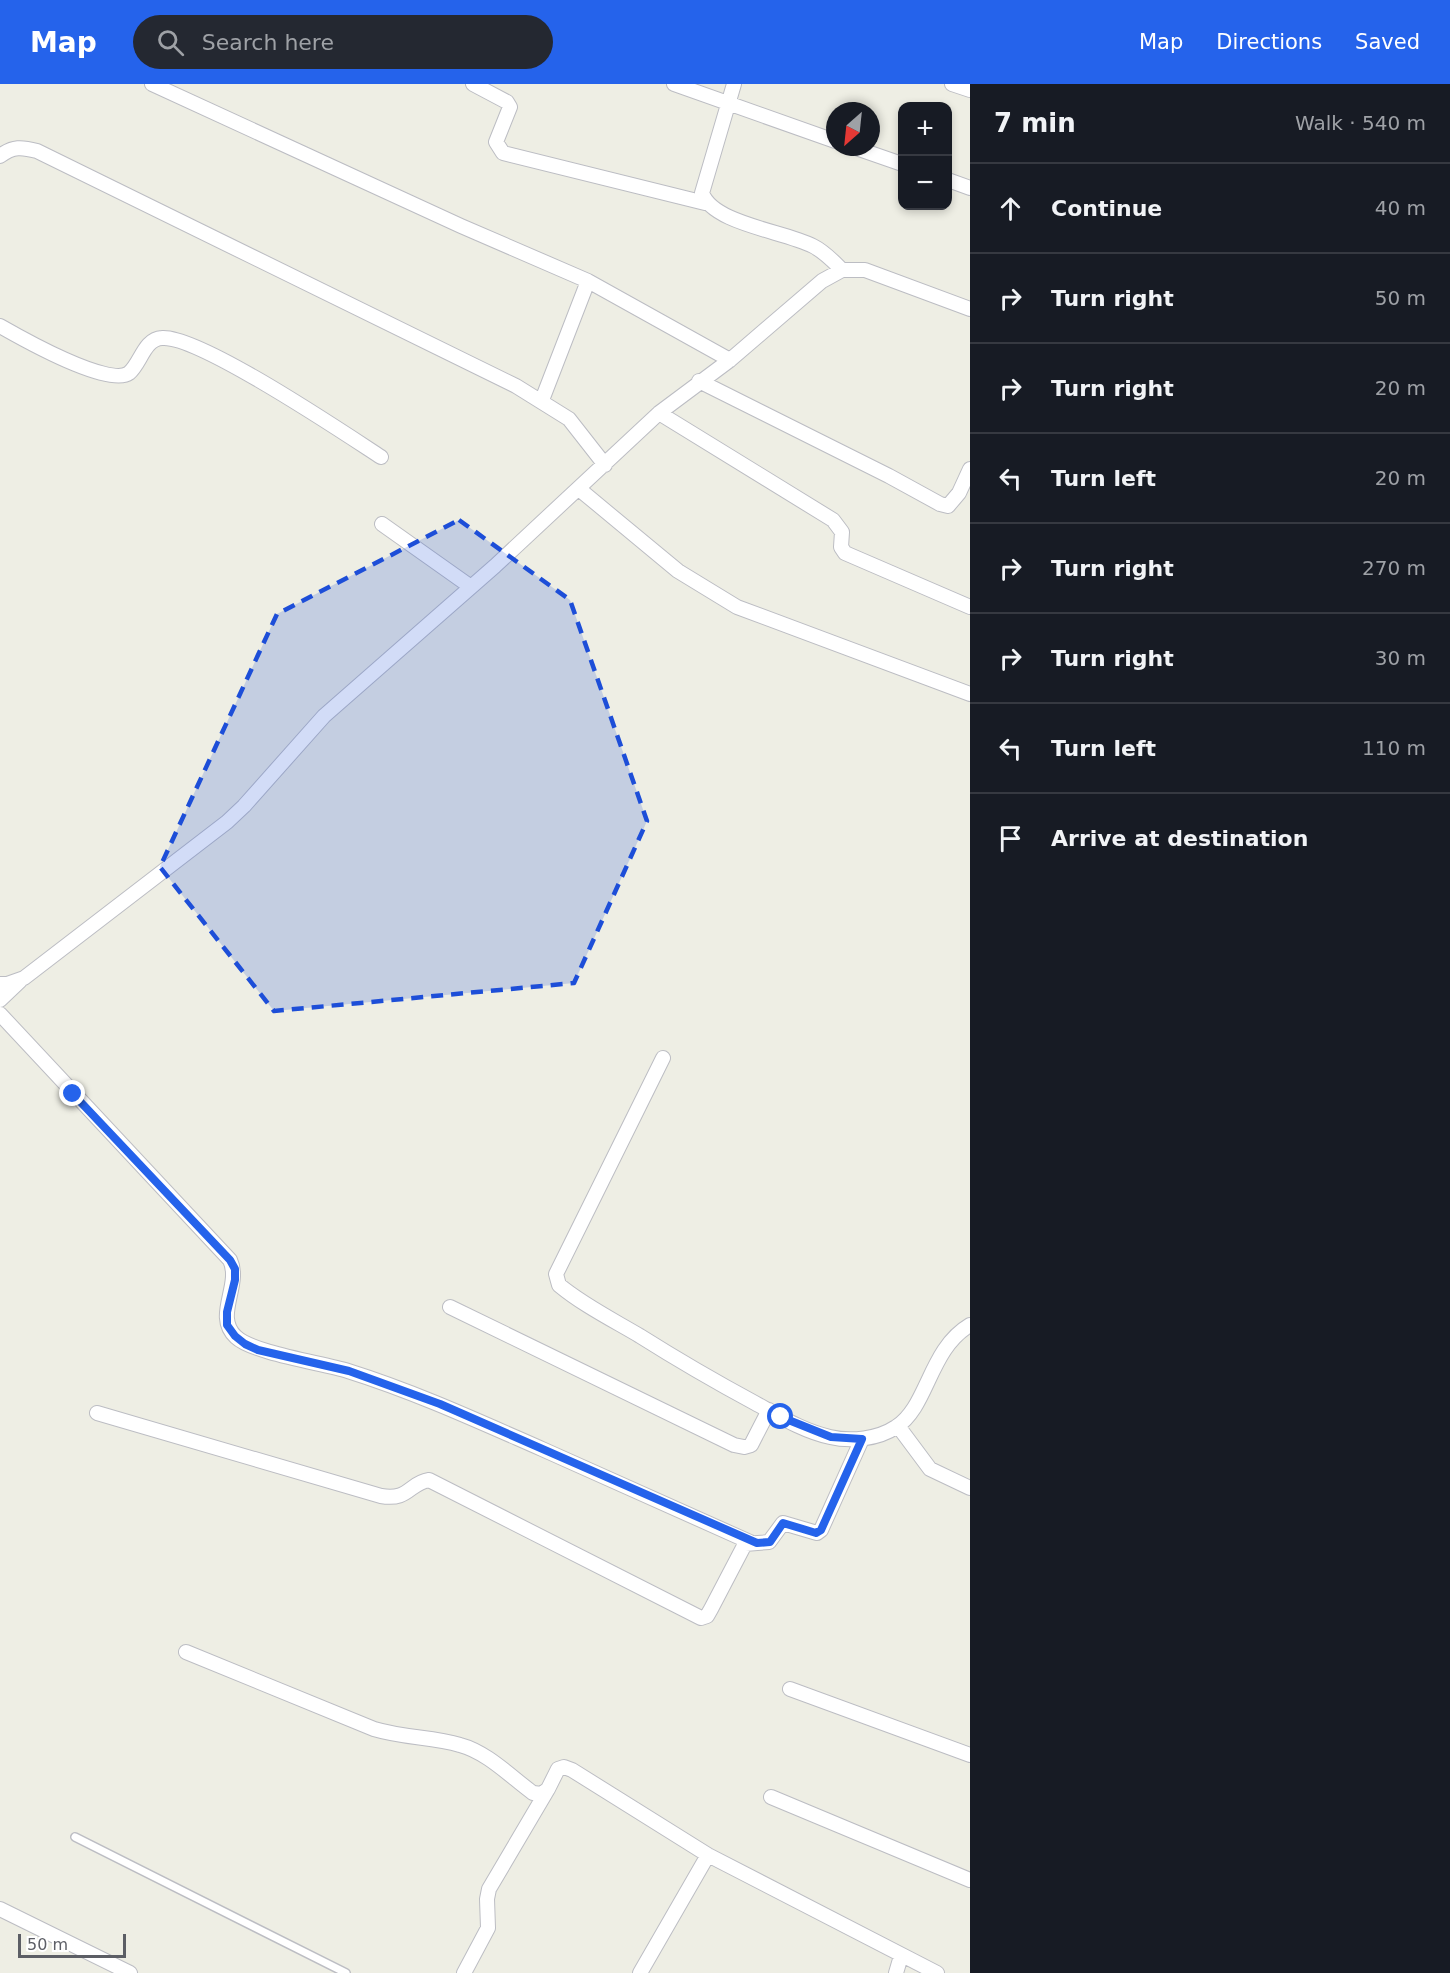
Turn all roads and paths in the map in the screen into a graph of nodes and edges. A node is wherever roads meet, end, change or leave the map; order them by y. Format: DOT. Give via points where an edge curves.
graph roads {
  1 [pos="152,84"];
  2 [pos="473,84"];
  3 [pos="674,84"];
  4 [pos="734,84"];
  5 [pos="952,84"];
  6 [pos="970,90"];
  7 [pos="727,103"];
  8 [pos="826,138"];
  9 [pos="0,156"];
  10 [pos="879,156"];
  11 [pos="898,162"];
  12 [pos="952,181"];
  13 [pos="970,188"];
  14 [pos="705,203"];
  15 [pos="842,270"];
  16 [pos="588,280"];
  17 [pos="970,309"];
  18 [pos="0,326"];
  19 [pos="730,360"];
  20 [pos="699,381"];
  21 [pos="542,400"];
  22 [pos="659,414"];
  23 [pos="381,456"];
  24 [pos="605,465"];
  25 [pos="970,469"];
  26 [pos="967,487"];
  27 [pos="579,489"];
  28 [pos="382,524"];
  29 [pos="471,587"];
  30 [pos="970,607"];
  31 [pos="970,694"];
  32 [pos="24,978"];
  33 [pos="0,984"];
  34 [pos="0,1000"];
  35 [pos="0,1014"];
  36 [pos="663,1058"];
  37 [pos="450,1307"];
  38 [pos="970,1325"];
  39 [pos="769,1410"];
  40 [pos="97,1413"];
  41 [pos="898,1426"];
  42 [pos="862,1439"];
  43 [pos="970,1488"];
  44 [pos="750,1542"];
  45 [pos="186,1652"];
  46 [pos="790,1689"];
  47 [pos="970,1755"];
  48 [pos="548,1789"];
  49 [pos="771,1797"];
  50 [pos="75,1837"];
  51 [pos="708,1855"];
  52 [pos="970,1880"];
  53 [pos="0,1909"];
  54 [pos="901,1956"];
  55 [pos="130,1973"];
  56 [pos="346,1973"];
  57 [pos="464,1973"];
  58 [pos="640,1973"];
  59 [pos="896,1973"];
  60 [pos="937,1973"];
  1 -- 16 [label="street"];
  2 -- 14 [label="street" via="510,107 496,142 503,153"];
  3 -- 7 [label="street"];
  4 -- 7 [label="street"];
  5 -- 6 [label="street"];
  7 -- 8 [label="street"];
  7 -- 14 [label="street" via="702,193"];
  9 -- 21 [label="street" via="9,149 23,147 37,151"];
  10 -- 11 [label="street"];
  12 -- 13 [label="street"];
  14 -- 15 [label="street" via="728,217 813,246"];
  15 -- 17 [label="street" via="865,270"];
  15 -- 19 [label="street" via="822,281"];
  16 -- 19 [label="street"];
  16 -- 21 [label="street"];
  18 -- 23 [label="street" via="98,373 118,378 132,371 153,340 163,338 188,345 267,386"];
  19 -- 20 [label="street"];
  20 -- 22 [label="street"];
  20 -- 26 [label="street" via="940,504 948,506"];
  21 -- 24 [label="street" via="569,419"];
  22 -- 24 [label="street"];
  22 -- 30 [label="street" via="833,520 842,532 844,553"];
  24 -- 27 [label="street"];
  25 -- 26 [label="street"];
  27 -- 29 [label="street"];
  27 -- 31 [label="street" via="678,571 737,607"];
  28 -- 29 [label="street"];
  29 -- 32 [label="street" via="324,716 227,822"];
  32 -- 33 [label="street"];
  32 -- 34 [label="street"];
  35 -- 44 [label="street" via="230,1260 235,1280 227,1325 245,1344 349,1371 440,1404"];
  36 -- 39 [label="street" via="556,1274 559,1285 707,1377"];
  37 -- 39 [label="street" via="734,1445 751,1445"];
  38 -- 41 [label="street" via="955,1334 945,1347 909,1415"];
  39 -- 42 [label="street" via="831,1437"];
  40 -- 44 [label="street" via="381,1496 401,1496 429,1480 701,1618 707,1616 745,1544"];
  41 -- 42 [label="street" via="880,1436"];
  41 -- 43 [label="street" via="930,1469"];
  42 -- 44 [label="street" via="821,1530 810,1532 783,1523 770,1542"];
  45 -- 48 [label="street" via="374,1729 403,1738 462,1745 534,1793 542,1794"];
  46 -- 47 [label="street"];
  48 -- 51 [label="street" via="558,1769 572,1770"];
  48 -- 57 [label="street" via="489,1889 488,1928"];
  49 -- 52 [label="street"];
  50 -- 56 [label="lane"];
  51 -- 54 [label="street"];
  51 -- 58 [label="street"];
  53 -- 55 [label="street"];
  54 -- 59 [label="street"];
  54 -- 60 [label="street"];
}
